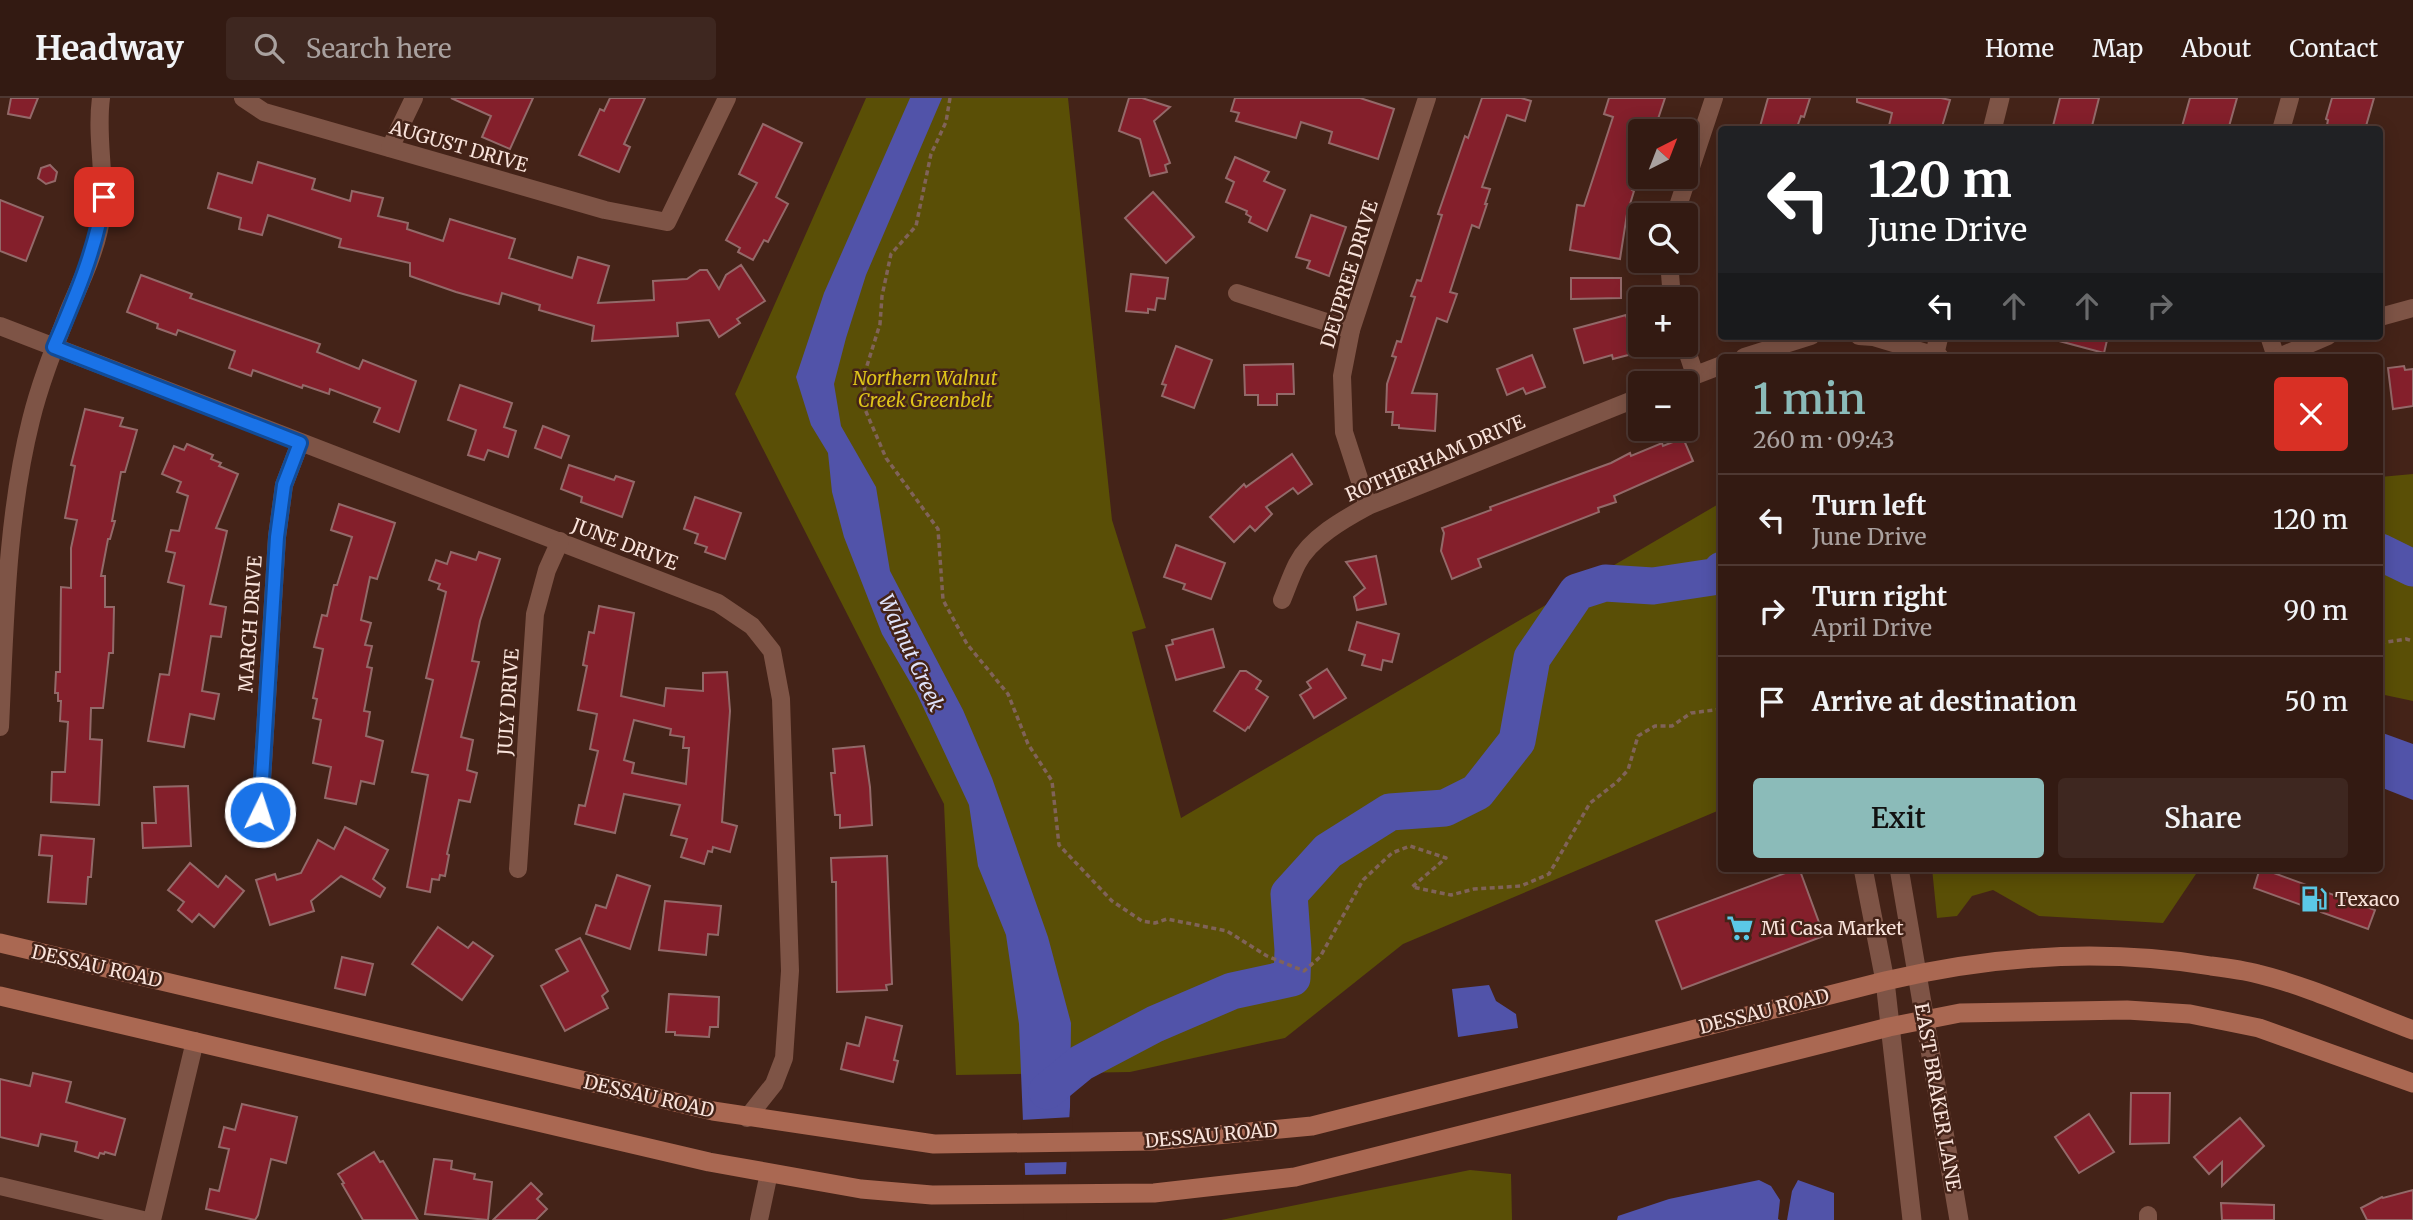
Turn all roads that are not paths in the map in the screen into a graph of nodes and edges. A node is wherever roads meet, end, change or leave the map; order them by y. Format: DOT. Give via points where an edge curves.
graph roads {
  1 [pos="101,98"];
  2 [pos="243,98"];
  3 [pos="414,98"];
  4 [pos="727,98"];
  5 [pos="1427,98"];
  6 [pos="1714,98"];
  7 [pos="2000,98"];
  8 [pos="2290,98"];
  9 [pos="1993,126"];
  10 [pos="2282,126"];
  11 [pos="390,148"];
  12 [pos="1679,203"];
  13 [pos="1237,293"];
  14 [pos="2413,308"];
  15 [pos="2383,316"];
  16 [pos="0,326"];
  17 [pos="1351,330"];
  18 [pos="1798,340"];
  19 [pos="1887,340"];
  20 [pos="2318,340"];
  21 [pos="54,347"];
  22 [pos="1937,351"];
  23 [pos="1754,354"];
  24 [pos="2285,354"];
  25 [pos="1718,366"];
  26 [pos="1698,374"];
  27 [pos="1628,402"];
  28 [pos="300,443"];
  29 [pos="1368,506"];
  30 [pos="560,541"];
  31 [pos="1282,600"];
  32 [pos="0,727"];
  33 [pos="260,812"];
  34 [pos="518,869"];
  35 [pos="1864,872"];
  36 [pos="1900,872"];
  37 [pos="0,943"];
  38 [pos="1916,974"];
  39 [pos="1885,981"];
  40 [pos="0,996"];
  41 [pos="1926,1019"];
  42 [pos="1889,1027"];
  43 [pos="2413,1030"];
  44 [pos="195,1041"];
  45 [pos="2413,1083"];
  46 [pos="747,1118"];
  47 [pos="769,1173"];
  48 [pos="0,1186"];
  49 [pos="143,1220"];
  50 [pos="152,1220"];
  51 [pos="759,1220"];
  52 [pos="1912,1220"];
  53 [pos="1959,1220"];
  1 -- 21 [label="street" via="104,197 99,232"];
  2 -- 11 [label="street, AUGUST DRIVE" via="264,112"];
  3 -- 11 [label="street"];
  4 -- 11 [label="street, AUGUST DRIVE" via="667,222 605,210"];
  5 -- 17 [label="street, DEUPREE DRIVE"];
  6 -- 12 [label="street"];
  7 -- 9 [label="street"];
  8 -- 10 [label="street"];
  13 -- 17 [label="street"];
  14 -- 15 [label="street"];
  16 -- 21 [label="street, JUNE DRIVE"];
  17 -- 29 [label="street, DEUPREE DRIVE" via="1342,376 1344,432"];
  18 -- 23 [label="street"];
  19 -- 22 [label="street"];
  20 -- 24 [label="street"];
  21 -- 28 [label="street, JUNE DRIVE"];
  21 -- 32 [label="street" via="31,420 17,489"];
  25 -- 26 [label="street"];
  27 -- 29 [label="street, ROTHERHAM DRIVE"];
  28 -- 30 [label="street, JUNE DRIVE"];
  28 -- 33 [label="street, MARCH DRIVE" via="284,485 277,537"];
  29 -- 31 [label="street, ROTHERHAM DRIVE" via="1329,528 1298,562"];
  30 -- 34 [label="street, JULY DRIVE" via="535,614"];
  30 -- 46 [label="street, JUNE DRIVE" via="718,603 752,626 772,652 781,699 790,971 785,1058 774,1084"];
  35 -- 39 [label="street, EAST BRAKER LANE"];
  36 -- 38 [label="street, EAST BRAKER LANE"];
  37 -- 46 [label="main road, DESSAU ROAD"];
  38 -- 39 [label="main road, DESSAU ROAD"];
  38 -- 41 [label="street, EAST BRAKER LANE"];
  38 -- 43 [label="main road, DESSAU ROAD" via="2042,957 2118,955 2192,962 2258,974"];
  39 -- 42 [label="street, EAST BRAKER LANE"];
  39 -- 46 [label="main road, DESSAU ROAD" via="1312,1126 1154,1141 934,1144"];
  40 -- 44 [label="main road"];
  41 -- 42 [label="main road"];
  41 -- 45 [label="main road" via="1960,1013 2127,1010 2190,1014 2259,1028"];
  41 -- 53 [label="street, EAST BRAKER LANE"];
  42 -- 47 [label="main road" via="1295,1177 1154,1193 932,1195"];
  42 -- 52 [label="street, EAST BRAKER LANE"];
  44 -- 47 [label="main road"];
  44 -- 50 [label="street"];
  47 -- 51 [label="street"];
  48 -- 49 [label="street"];
}
